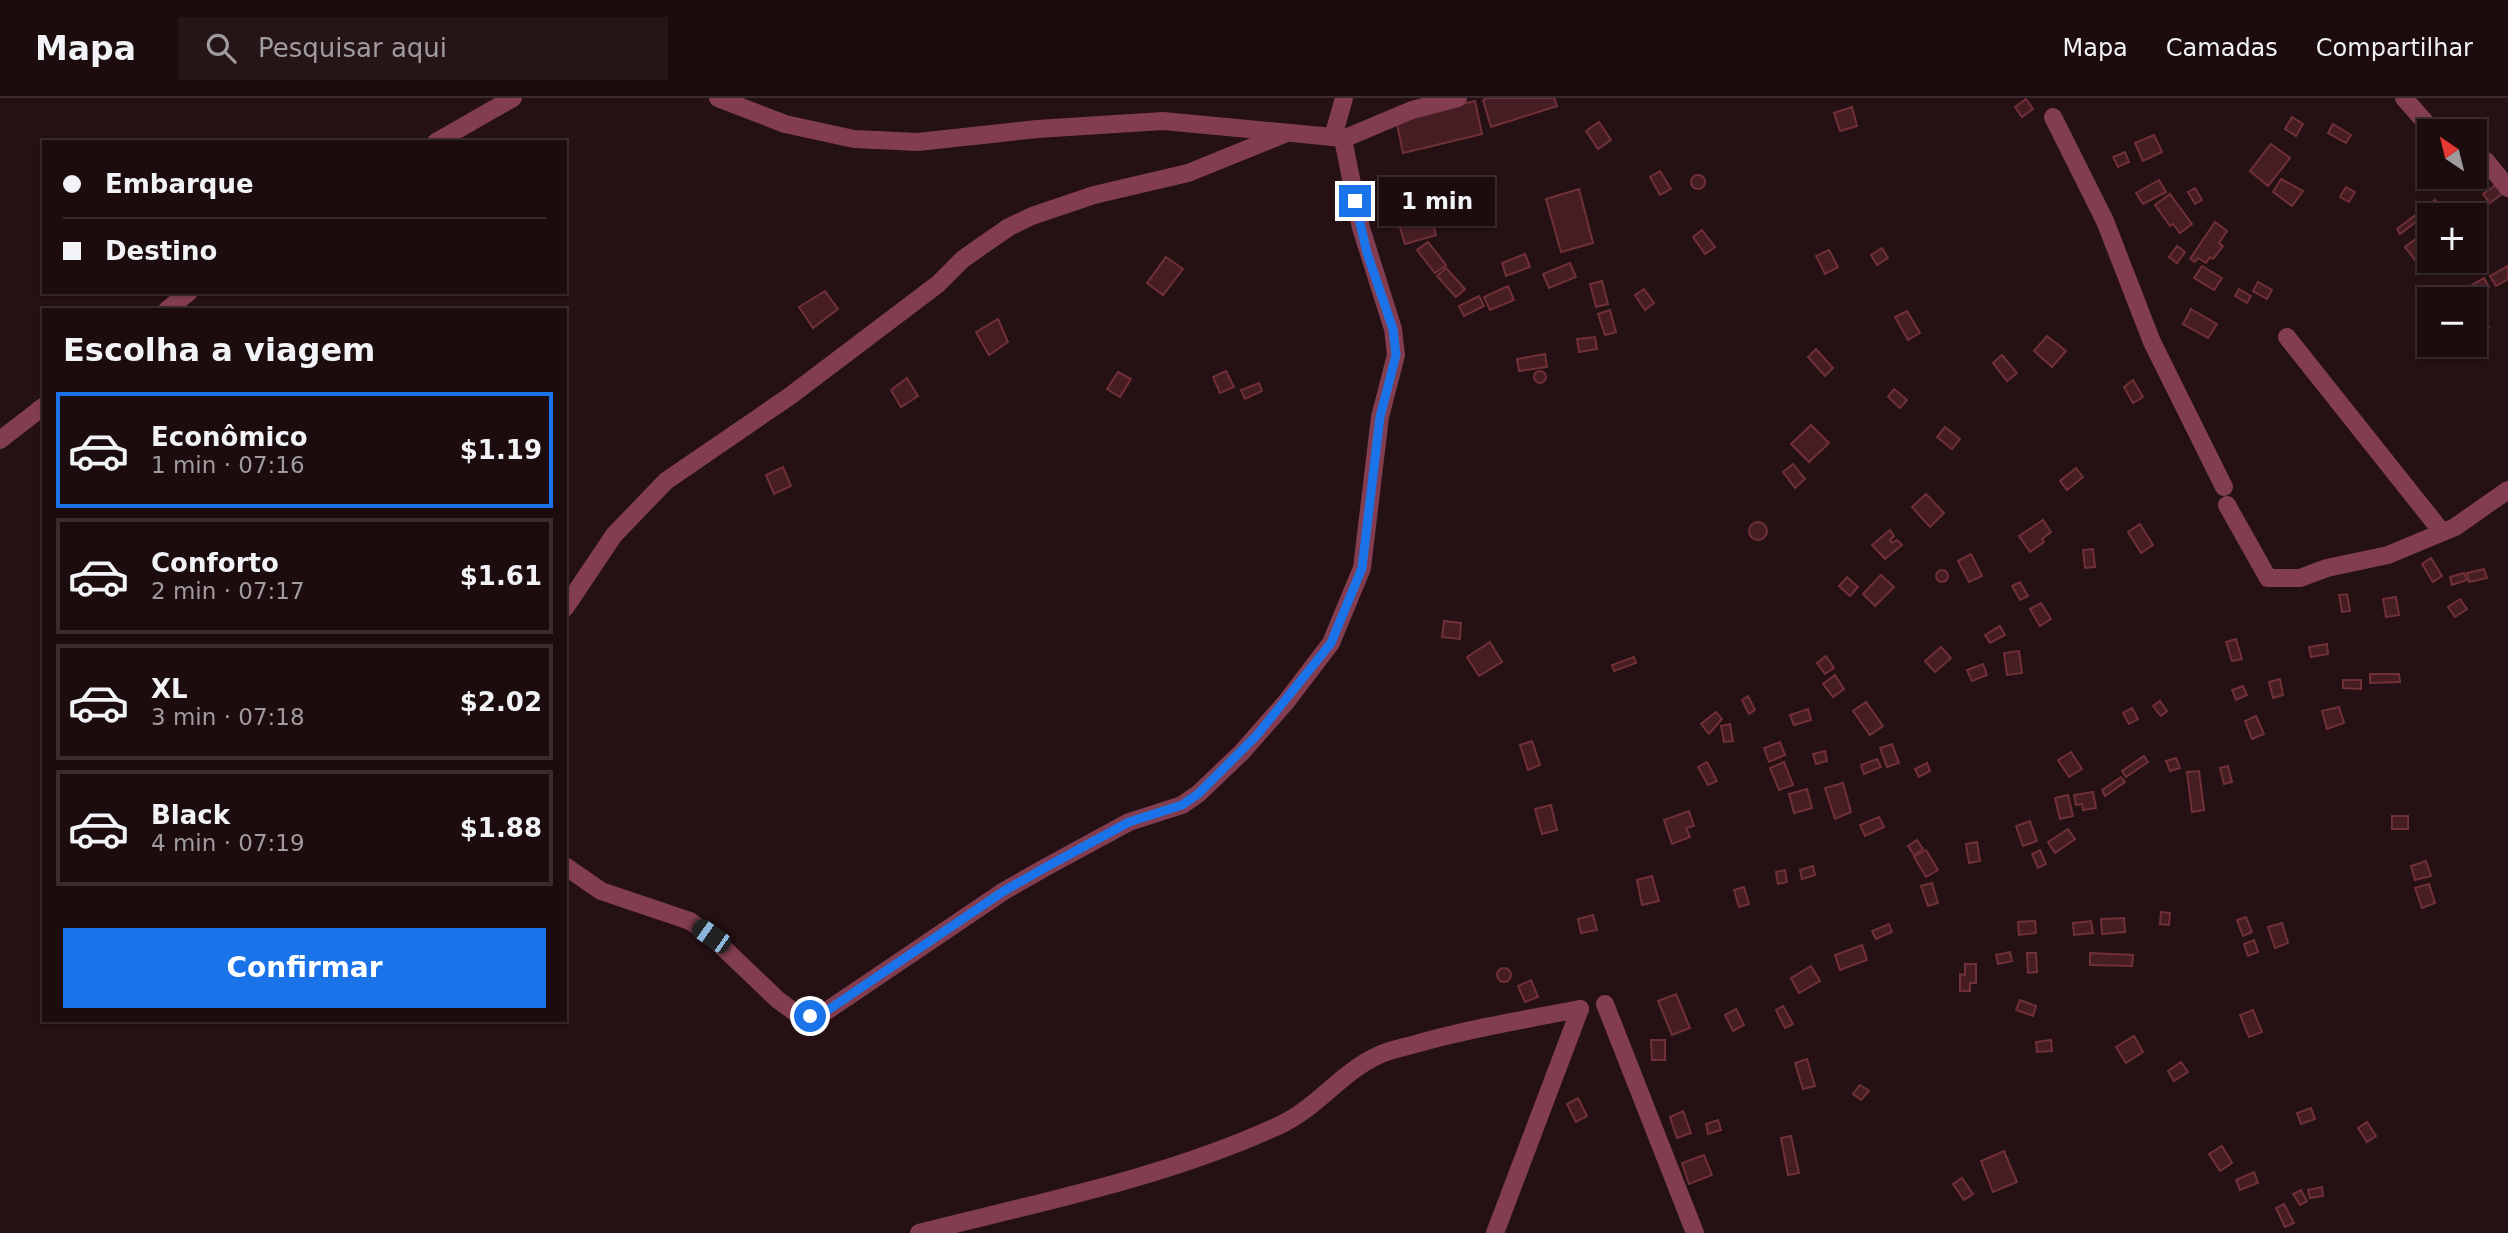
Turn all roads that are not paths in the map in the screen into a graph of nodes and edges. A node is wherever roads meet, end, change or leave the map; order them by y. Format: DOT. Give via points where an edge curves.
graph roads {
  1 [pos="513,98"];
  2 [pos="718,98"];
  3 [pos="1344,98"];
  4 [pos="1458,98"];
  5 [pos="2404,98"];
  6 [pos="1435,101"];
  7 [pos="2053,117"];
  8 [pos="2422,119"];
  9 [pos="1287,133"];
  10 [pos="1338,138"];
  11 [pos="440,140"];
  12 [pos="2487,162"];
  13 [pos="2508,188"];
  14 [pos="186,294"];
  15 [pos="169,308"];
  16 [pos="2287,337"];
  17 [pos="42,408"];
  18 [pos="0,440"];
  19 [pos="2508,490"];
  20 [pos="2442,532"];
  21 [pos="567,605"];
  22 [pos="567,867"];
  23 [pos="1605,1004"];
  24 [pos="919,1233"];
  25 [pos="1495,1233"];
  26 [pos="1695,1233"];
  1 -- 11 [label="street"];
  2 -- 9 [label="street" via="785,124 854,139 918,142 1163,121"];
  3 -- 10 [label="street"];
  4 -- 6 [label="street"];
  5 -- 8 [label="street"];
  6 -- 10 [label="street"];
  7 -- 20 [label="street" via="2105,221 2152,342 2268,578 2301,578 2388,555"];
  9 -- 10 [label="street"];
  9 -- 21 [label="street" via="1188,173 1094,195 1009,227 800,388 666,481 614,535"];
  10 -- 22 [label="street" via="1367,253 1390,317 1396,355 1380,417 1362,568 1331,643 1260,732 1198,794 1182,805 1129,822 1004,891 828,1010 810,1016 800,1016 778,1000 690,921 601,891"];
  12 -- 13 [label="street"];
  14 -- 15 [label="street"];
  16 -- 20 [label="street"];
  17 -- 18 [label="street"];
  19 -- 20 [label="street"];
  23 -- 26 [label="street"];
  24 -- 25 [label="street" via="1099,1189 1207,1154 1301,1113 1380,1054 1580,1009"];
}
